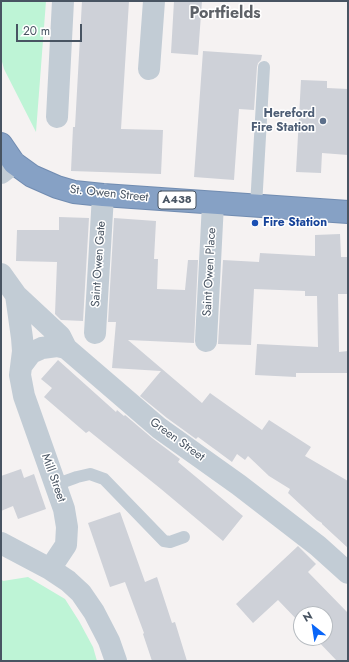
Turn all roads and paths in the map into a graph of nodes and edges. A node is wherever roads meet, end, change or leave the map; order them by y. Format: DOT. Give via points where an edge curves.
graph roads {
  1 [pos="63,1"];
  2 [pos="154,1"];
  3 [pos="264,66"];
  4 [pos="149,69"];
  5 [pos="57,117"];
  6 [pos="1,144"];
  7 [pos="7,168"];
  8 [pos="104,195"];
  9 [pos="213,203"];
  10 [pos="256,206"];
  11 [pos="348,212"];
  12 [pos="1,274"];
  13 [pos="16,295"];
  14 [pos="95,333"];
  15 [pos="206,341"];
  16 [pos="66,348"];
  17 [pos="22,365"];
  18 [pos="55,485"];
  19 [pos="184,537"];
  20 [pos="1,543"];
  21 [pos="50,570"];
  22 [pos="348,574"];
  23 [pos="116,661"];
  1 -- 5 [label="street"];
  2 -- 4 [label="street"];
  3 -- 10 [label="lane"];
  6 -- 7 [label="highway, A438"];
  7 -- 8 [label="highway, St. Owen Street / A438" via="74,192"];
  8 -- 9 [label="highway, St. Owen Street / A438"];
  8 -- 14 [label="street, Saint Owen Gate"];
  9 -- 10 [label="highway, St. Owen Street / A438"];
  9 -- 15 [label="street, Saint Owen Place"];
  10 -- 11 [label="highway, St. Owen Street / A438"];
  12 -- 13 [label="street, Mill Street"];
  13 -- 16 [label="street, Green Street" via="60,336"];
  13 -- 17 [label="street, Mill Street" via="23,351"];
  16 -- 17 [label="street" via="42,348 31,353"];
  16 -- 22 [label="street, Green Street" via="159,428 318,546"];
  17 -- 18 [label="street, Mill Street" via="20,375 24,396"];
  18 -- 19 [label="lane" via="90,474 104,479 164,540 170,542"];
  18 -- 21 [label="street, Mill Street" via="64,509 66,545"];
  20 -- 21 [label="street"];
  21 -- 23 [label="street" via="81,593 109,640"];
}
